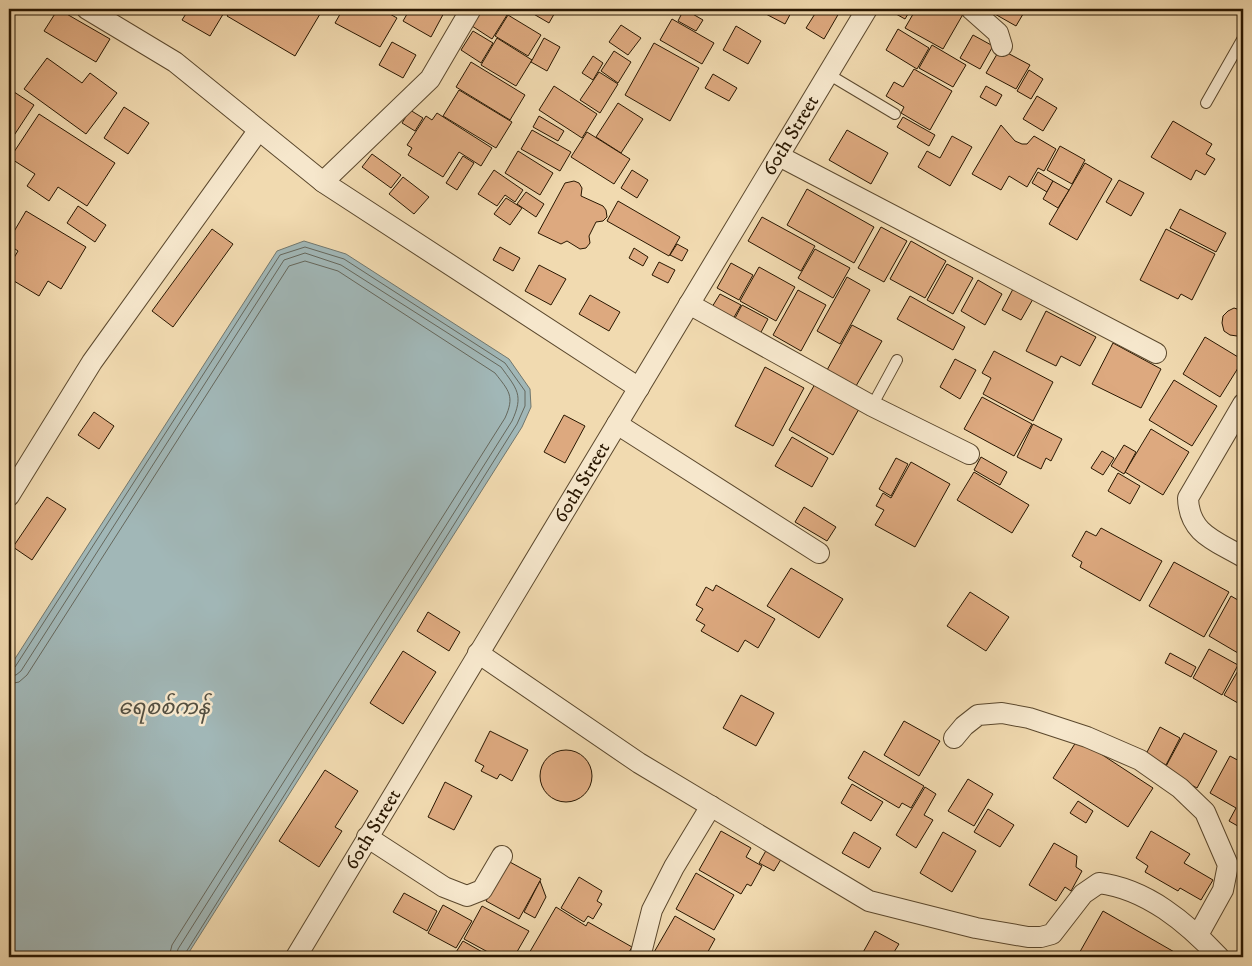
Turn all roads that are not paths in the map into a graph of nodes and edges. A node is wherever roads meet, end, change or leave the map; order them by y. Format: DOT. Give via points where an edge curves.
graph roads {
  1 [pos="87,9"];
  2 [pos="471,9"];
  3 [pos="867,9"];
  4 [pos="971,9"];
  5 [pos="1243,38"];
  6 [pos="1002,46"];
  7 [pos="828,74"];
  8 [pos="1206,103"];
  9 [pos="896,114"];
  10 [pos="258,131"];
  11 [pos="779,156"];
  12 [pos="324,182"];
  13 [pos="689,304"];
  14 [pos="1156,353"];
  15 [pos="897,360"];
  16 [pos="638,388"];
  17 [pos="1243,404"];
  18 [pos="872,406"];
  19 [pos="617,424"];
  20 [pos="969,454"];
  21 [pos="9,496"];
  22 [pos="819,553"];
  23 [pos="1243,557"];
  24 [pos="478,653"];
  25 [pos="954,738"];
  26 [pos="711,806"];
  27 [pos="367,837"];
  28 [pos="502,856"];
  29 [pos="1203,928"];
  30 [pos="296,957"];
  31 [pos="640,957"];
  32 [pos="1219,957"];
  1 -- 10 [label="street" via="175,62"];
  2 -- 12 [label="street" via="430,79"];
  3 -- 7 [label="street, 60th Street"];
  4 -- 6 [label="street" via="998,33"];
  5 -- 8 [label="lane"];
  7 -- 9 [label="lane"];
  7 -- 11 [label="street, 60th Street"];
  10 -- 12 [label="street"];
  10 -- 21 [label="street" via="92,362"];
  11 -- 13 [label="street, 60th Street"];
  11 -- 14 [label="street"];
  12 -- 16 [label="street"];
  13 -- 16 [label="street, 60th Street"];
  13 -- 18 [label="street"];
  15 -- 18 [label="lane"];
  16 -- 19 [label="street, 60th Street"];
  17 -- 23 [label="street" via="1188,498 1188,510 1194,525"];
  18 -- 20 [label="street"];
  19 -- 22 [label="street"];
  19 -- 24 [label="street, 60th Street"];
  24 -- 26 [label="street" via="639,763"];
  24 -- 27 [label="street, 60th Street"];
  25 -- 29 [label="street" via="978,715 1002,713 1029,718 1088,737 1140,760 1180,788 1205,812 1228,865 1227,880 1218,903"];
  26 -- 29 [label="street" via="869,901 892,908 976,928 1041,937 1052,934 1083,894 1099,883 1117,885"];
  26 -- 31 [label="street" via="652,910"];
  27 -- 28 [label="street" via="460,895 482,890"];
  27 -- 30 [label="street, 60th Street"];
  29 -- 32 [label="street"];
}
